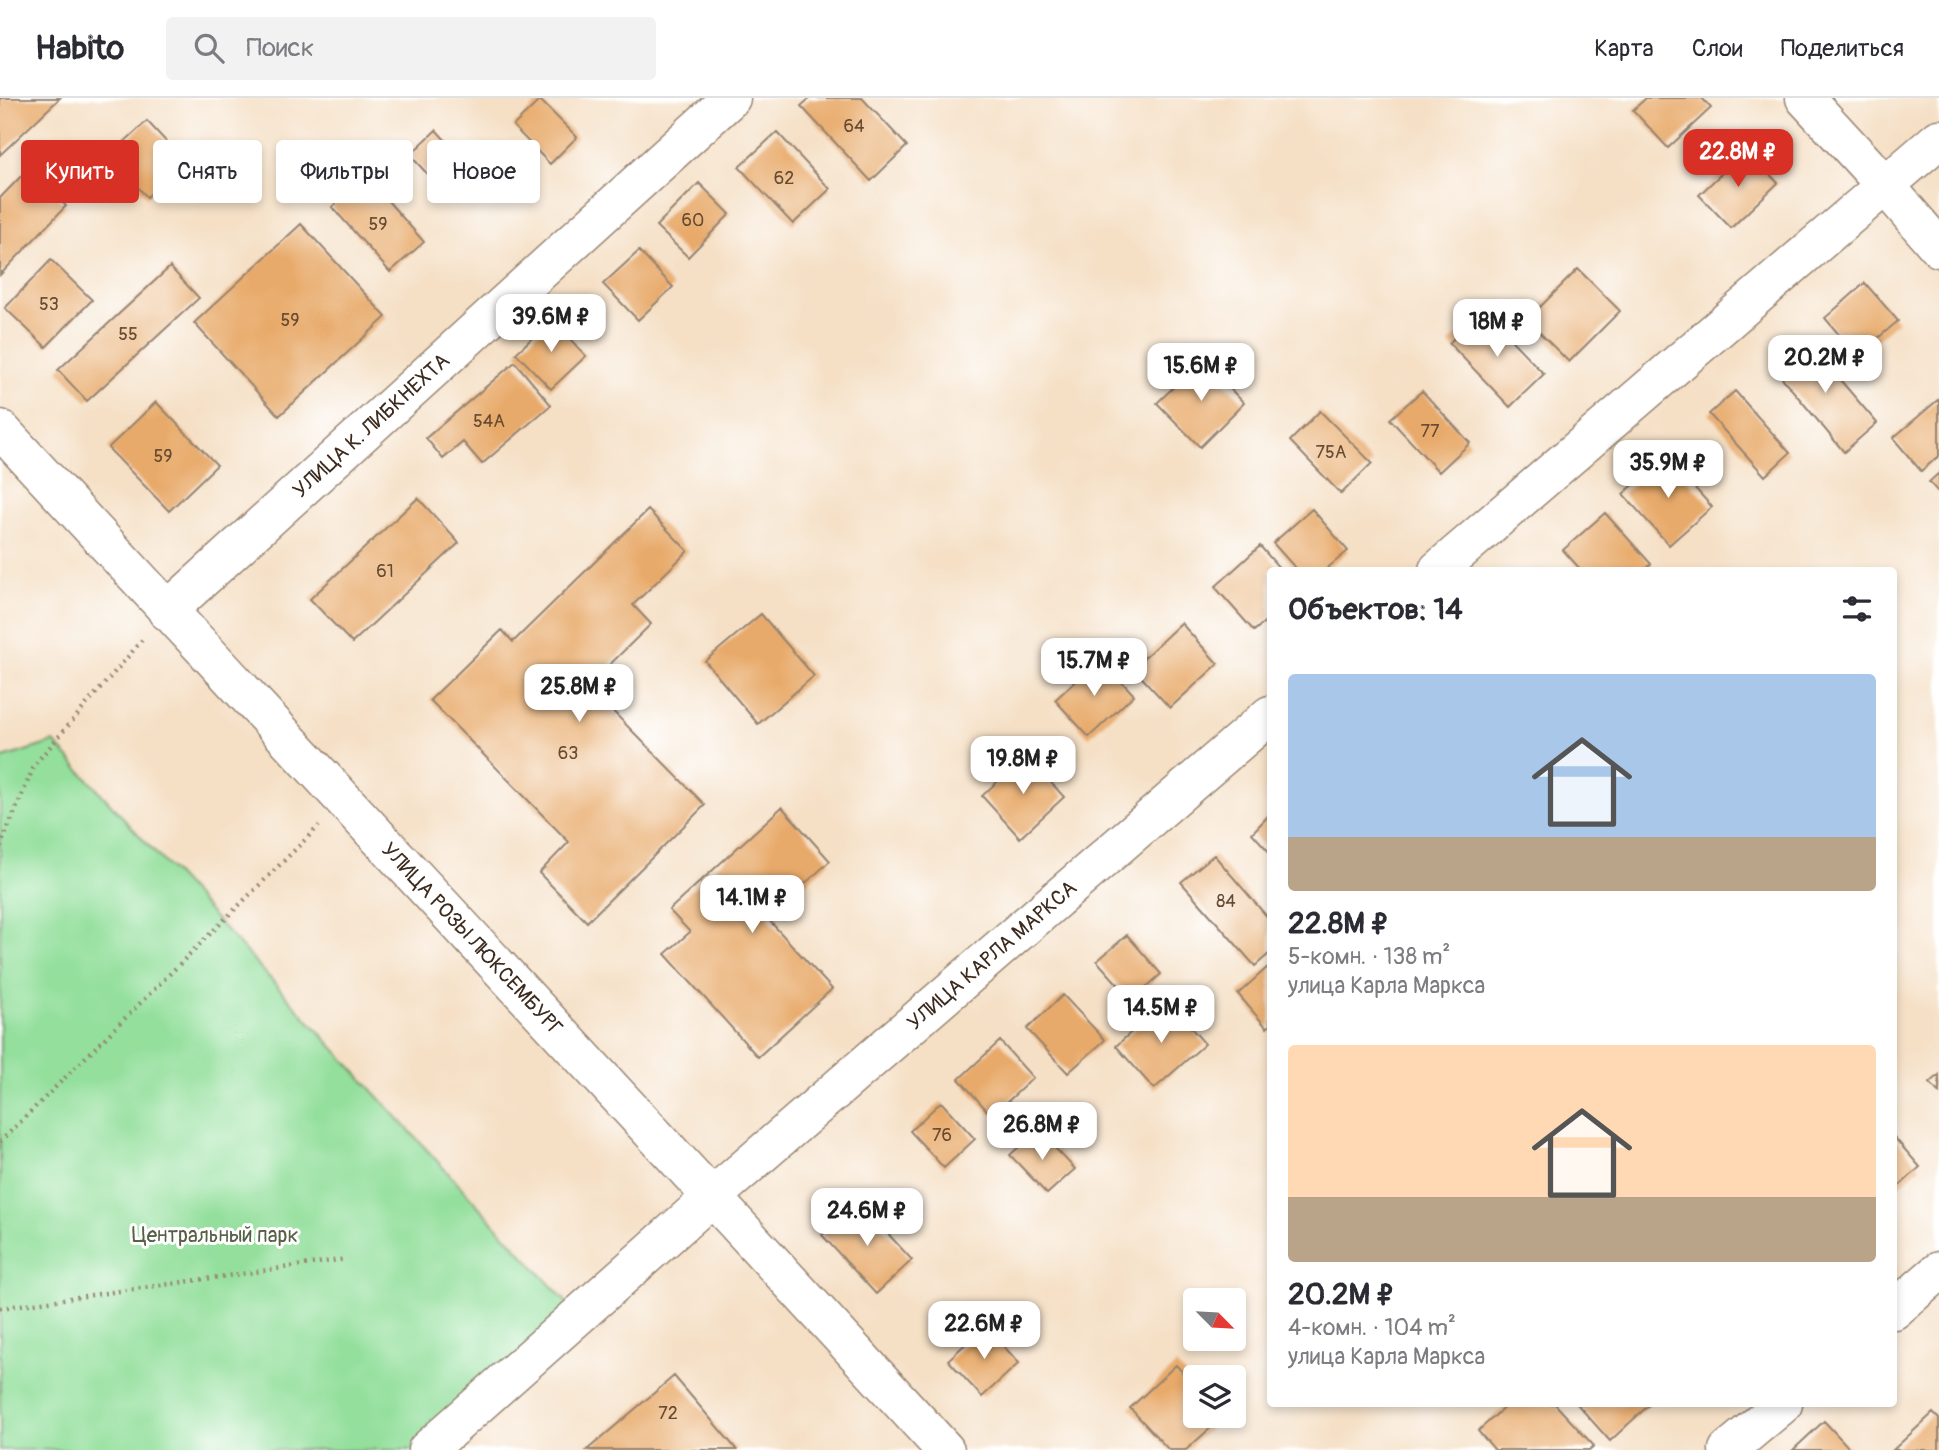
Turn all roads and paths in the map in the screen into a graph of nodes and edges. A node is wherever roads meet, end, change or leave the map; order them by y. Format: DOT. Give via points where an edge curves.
graph roads {
  1 [pos="731,98"];
  2 [pos="1805,98"];
  3 [pos="1939,139"];
  4 [pos="1885,185"];
  5 [pos="1939,248"];
  6 [pos="0,429"];
  7 [pos="1441,567"];
  8 [pos="167,611"];
  9 [pos="1267,718"];
  10 [pos="345,801"];
  11 [pos="0,847"];
  12 [pos="0,1142"];
  13 [pos="713,1196"];
  14 [pos="346,1259"];
  15 [pos="1939,1271"];
  16 [pos="1897,1307"];
  17 [pos="0,1308"];
  18 [pos="1779,1407"];
  19 [pos="427,1450"];
  20 [pos="945,1450"];
  21 [pos="1728,1450"];
  1 -- 8 [label="street, УЛИЦА К. ЛИБКНЕХТА"];
  2 -- 4 [label="street"];
  3 -- 4 [label="street"];
  4 -- 5 [label="street"];
  4 -- 7 [label="street"];
  6 -- 8 [label="street, УЛИЦА РОЗЫ ЛЮКСЕМБУРГ"];
  8 -- 10 [label="street, УЛИЦА РОЗЫ ЛЮКСЕМБУРГ"];
  8 -- 11 [label="path" via="35,764"];
  9 -- 13 [label="street, УЛИЦА КАРЛА МАРКСА"];
  10 -- 12 [label="path"];
  10 -- 13 [label="street, УЛИЦА РОЗЫ ЛЮКСЕМБУРГ"];
  13 -- 19 [label="street, УЛИЦА КАРЛА МАРКСА"];
  13 -- 20 [label="street, УЛИЦА РОЗЫ ЛЮКСЕМБУРГ"];
  14 -- 17 [label="path"];
  15 -- 16 [label="street"];
  18 -- 21 [label="street"];
}
